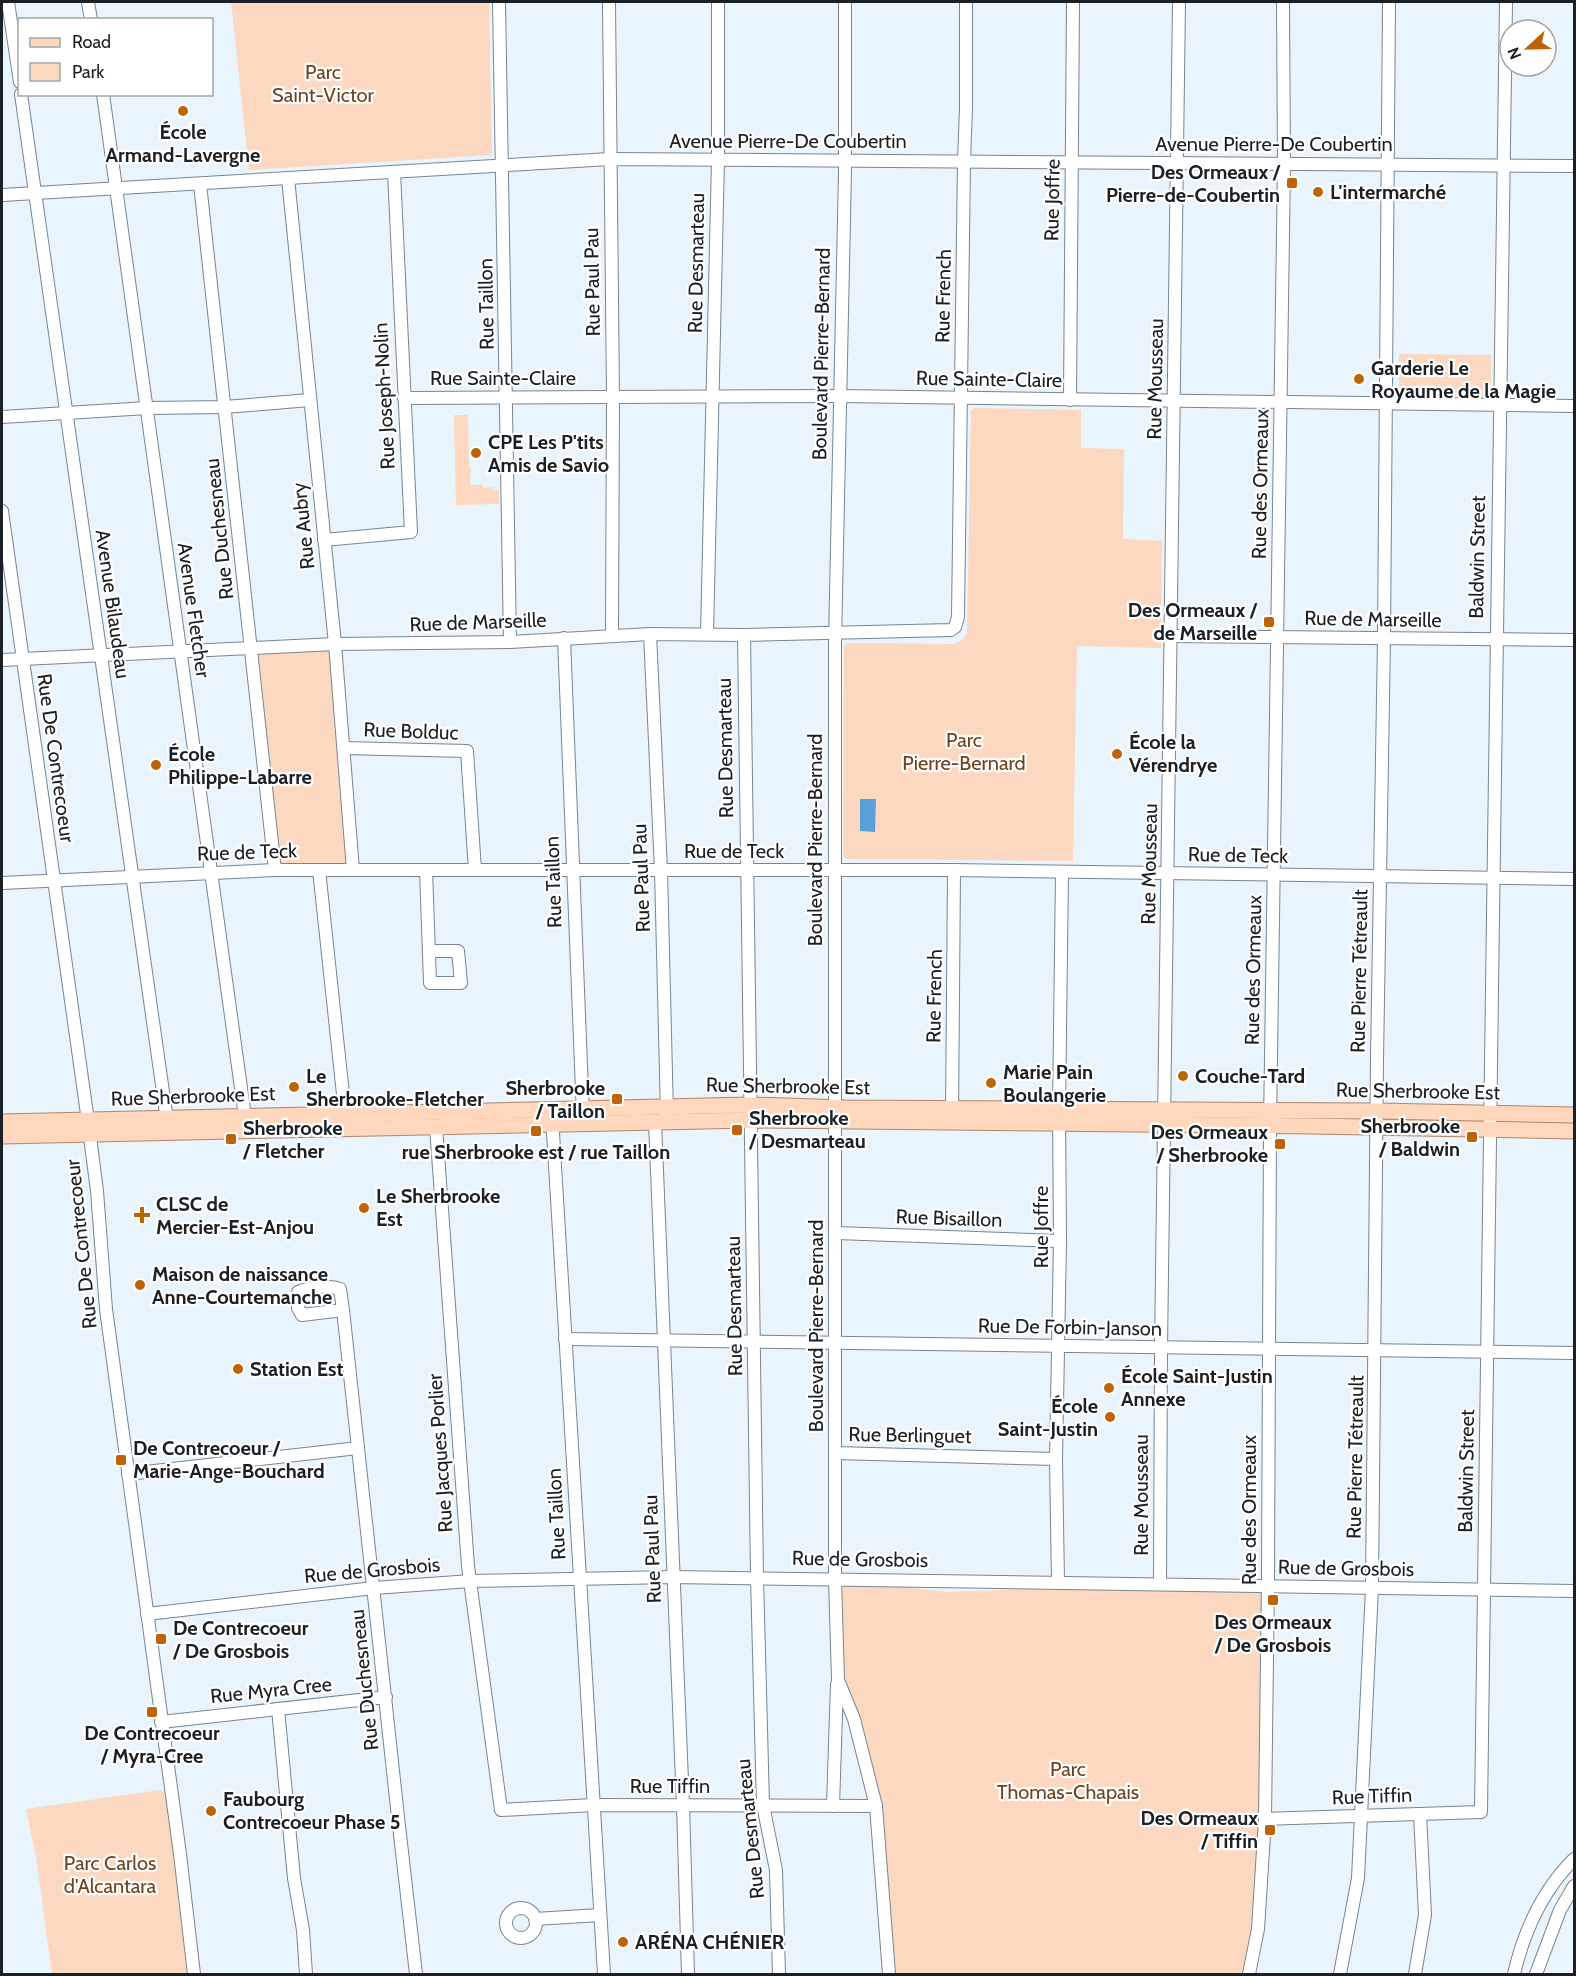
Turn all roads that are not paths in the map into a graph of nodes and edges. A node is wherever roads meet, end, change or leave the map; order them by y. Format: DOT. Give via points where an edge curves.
graph roads {
  1 [pos="8,2"];
  2 [pos="88,2"];
  3 [pos="499,2"];
  4 [pos="609,2"];
  5 [pos="718,2"];
  6 [pos="845,2"];
  7 [pos="966,2"];
  8 [pos="1073,2"];
  9 [pos="1179,2"];
  10 [pos="1283,2"];
  11 [pos="1389,2"];
  12 [pos="1506,2"];
  13 [pos="91,18"];
  14 [pos="18,69"];
  15 [pos="21,96"];
  16 [pos="103,96"];
  17 [pos="610,159"];
  18 [pos="718,160"];
  19 [pos="845,161"];
  20 [pos="964,161"];
  21 [pos="1073,163"];
  22 [pos="1178,163"];
  23 [pos="503,165"];
  24 [pos="1284,165"];
  25 [pos="1387,165"];
  26 [pos="1503,165"];
  27 [pos="1575,166"];
  28 [pos="394,172"];
  29 [pos="288,178"];
  30 [pos="200,184"];
  31 [pos="116,189"];
  32 [pos="36,193"];
  33 [pos="2,195"];
  34 [pos="712,396"];
  35 [pos="840,396"];
  36 [pos="507,397"];
  37 [pos="613,397"];
  38 [pos="404,398"];
  39 [pos="961,398"];
  40 [pos="310,400"];
  41 [pos="1070,400"];
  42 [pos="1175,400"];
  43 [pos="1281,401"];
  44 [pos="1385,405"];
  45 [pos="1499,405"];
  46 [pos="1575,406"];
  47 [pos="225,407"];
  48 [pos="147,408"];
  49 [pos="67,413"];
  50 [pos="2,417"];
  51 [pos="2,511"];
  52 [pos="324,540"];
  53 [pos="955,627"];
  54 [pos="835,633"];
  55 [pos="650,634"];
  56 [pos="707,634"];
  57 [pos="612,635"];
  58 [pos="744,635"];
  59 [pos="1172,636"];
  60 [pos="1277,637"];
  61 [pos="564,638"];
  62 [pos="1384,638"];
  63 [pos="1495,640"];
  64 [pos="1575,640"];
  65 [pos="510,642"];
  66 [pos="335,644"];
  67 [pos="251,649"];
  68 [pos="180,652"];
  69 [pos="101,657"];
  70 [pos="23,659"];
  71 [pos="2,660"];
  72 [pos="344,748"];
  73 [pos="275,870"];
  74 [pos="319,870"];
  75 [pos="353,870"];
  76 [pos="426,870"];
  77 [pos="475,870"];
  78 [pos="572,870"];
  79 [pos="661,870"];
  80 [pos="746,870"];
  81 [pos="834,870"];
  82 [pos="954,870"];
  83 [pos="1062,872"];
  84 [pos="211,873"];
  85 [pos="1168,873"];
  86 [pos="1274,875"];
  87 [pos="132,876"];
  88 [pos="1380,876"];
  89 [pos="1492,878"];
  90 [pos="1575,879"];
  91 [pos="54,880"];
  92 [pos="2,883"];
  93 [pos="429,951"];
  94 [pos="750,1105"];
  95 [pos="667,1106"];
  96 [pos="1270,1110"];
  97 [pos="1378,1111"];
  98 [pos="1492,1113"];
  99 [pos="835,1115"];
  100 [pos="1575,1115"];
  101 [pos="583,1116"];
  102 [pos="952,1116"];
  103 [pos="552,1117"];
  104 [pos="1060,1117"];
  105 [pos="1165,1117"];
  106 [pos="751,1120"];
  107 [pos="346,1121"];
  108 [pos="2,1122"];
  109 [pos="661,1122"];
  110 [pos="246,1123"];
  111 [pos="168,1126"];
  112 [pos="1270,1126"];
  113 [pos="436,1127"];
  114 [pos="89,1128"];
  115 [pos="1378,1128"];
  116 [pos="1491,1131"];
  117 [pos="1575,1131"];
  118 [pos="2,1136"];
  119 [pos="836,1233"];
  120 [pos="1060,1241"];
  121 [pos="343,1310"];
  122 [pos="565,1339"];
  123 [pos="664,1340"];
  124 [pos="754,1342"];
  125 [pos="836,1343"];
  126 [pos="1058,1346"];
  127 [pos="1161,1348"];
  128 [pos="1269,1349"];
  129 [pos="1376,1351"];
  130 [pos="1487,1352"];
  131 [pos="1575,1353"];
  132 [pos="358,1448"];
  133 [pos="835,1453"];
  134 [pos="1056,1459"];
  135 [pos="128,1474"];
  136 [pos="673,1577"];
  137 [pos="757,1577"];
  138 [pos="835,1579"];
  139 [pos="579,1580"];
  140 [pos="471,1581"];
  141 [pos="1058,1582"];
  142 [pos="1160,1584"];
  143 [pos="1268,1586"];
  144 [pos="374,1588"];
  145 [pos="1372,1588"];
  146 [pos="1484,1589"];
  147 [pos="1575,1591"];
  148 [pos="147,1614"];
  149 [pos="837,1680"];
  150 [pos="386,1697"];
  151 [pos="278,1709"];
  152 [pos="161,1722"];
  153 [pos="594,1805"];
  154 [pos="683,1805"];
  155 [pos="763,1806"];
  156 [pos="833,1806"];
  157 [pos="876,1806"];
  158 [pos="501,1810"];
  159 [pos="1481,1812"];
  160 [pos="1420,1814"];
  161 [pos="1362,1816"];
  162 [pos="1264,1819"];
  163 [pos="1575,1859"];
  164 [pos="1575,1886"];
  165 [pos="600,1915"];
  166 [pos="535,1919"];
  167 [pos="194,1974"];
  168 [pos="306,1974"];
  169 [pos="416,1974"];
  170 [pos="604,1974"];
  171 [pos="688,1974"];
  172 [pos="780,1974"];
  173 [pos="889,1974"];
  174 [pos="1250,1974"];
  175 [pos="1340,1974"];
  176 [pos="1415,1974"];
  177 [pos="1515,1974"];
  178 [pos="1536,1974"];
  1 -- 14 [label="street"];
  2 -- 13 [label="street"];
  3 -- 23 [label="street, Rue Taillon"];
  4 -- 17 [label="street, Rue Paul Pau"];
  5 -- 18 [label="street, Rue Desmarteau"];
  6 -- 19 [label="street, Boulevard Pierre-Bernard"];
  7 -- 20 [label="street, Rue French"];
  8 -- 21 [label="street, Rue Joffre"];
  9 -- 22 [label="street, Rue Mousseau"];
  10 -- 24 [label="street, Rue des Ormeaux"];
  11 -- 25 [label="street, Rue Pierre Tétreault"];
  12 -- 26 [label="street, Baldwin Street"];
  15 -- 32 [label="street, Avenue Bilaudeau"];
  16 -- 31 [label="street, Avenue Fletcher"];
  17 -- 18 [label="street, Avenue Pierre-De Coubertin"];
  17 -- 23 [label="street, Avenue Pierre-De Coubertin"];
  17 -- 37 [label="street, Rue Paul Pau"];
  18 -- 19 [label="street, Avenue Pierre-De Coubertin"];
  18 -- 34 [label="street, Rue Desmarteau"];
  19 -- 20 [label="street, Avenue Pierre-De Coubertin"];
  19 -- 35 [label="street, Boulevard Pierre-Bernard"];
  20 -- 21 [label="street, Avenue Pierre-De Coubertin"];
  20 -- 39 [label="street, Rue French"];
  21 -- 22 [label="street, Avenue Pierre-De Coubertin"];
  21 -- 41 [label="street, Rue Joffre"];
  22 -- 24 [label="street, Avenue Pierre-De Coubertin"];
  22 -- 42 [label="street, Rue Mousseau"];
  23 -- 28 [label="street, Avenue Pierre-De Coubertin"];
  23 -- 36 [label="street, Rue Taillon"];
  24 -- 25 [label="street, Avenue Pierre-De Coubertin"];
  24 -- 43 [label="street, Rue des Ormeaux"];
  25 -- 26 [label="street, Avenue Pierre-De Coubertin"];
  25 -- 44 [label="street, Rue Pierre Tétreault"];
  26 -- 27 [label="street, Avenue Pierre-De Coubertin"];
  26 -- 45 [label="street, Baldwin Street"];
  28 -- 29 [label="street, Avenue Pierre-De Coubertin"];
  28 -- 38 [label="street, Rue Joseph-Nolin"];
  29 -- 30 [label="street, Avenue Pierre-De Coubertin"];
  29 -- 40 [label="street, Rue Aubry"];
  30 -- 31 [label="street, Avenue Pierre-De Coubertin"];
  30 -- 47 [label="street, Rue Duchesneau"];
  31 -- 32 [label="street, Avenue Pierre-De Coubertin"];
  31 -- 48 [label="street, Avenue Fletcher"];
  32 -- 33 [label="street, Avenue Pierre-De Coubertin"];
  32 -- 49 [label="street, Avenue Bilaudeau"];
  34 -- 35 [label="street, Rue Sainte-Claire"];
  34 -- 37 [label="street, Rue Sainte-Claire"];
  34 -- 56 [label="street, Rue Desmarteau"];
  35 -- 39 [label="street, Rue Sainte-Claire"];
  35 -- 54 [label="street, Boulevard Pierre-Bernard"];
  36 -- 37 [label="street, Rue Sainte-Claire"];
  36 -- 38 [label="street, Rue Sainte-Claire"];
  36 -- 65 [label="street, Rue Taillon"];
  37 -- 57 [label="street, Rue Paul Pau"];
  38 -- 52 [label="street, Rue Joseph-Nolin" via="411,532"];
  39 -- 41 [label="street, Rue Sainte-Claire"];
  39 -- 53 [label="street, Rue French"];
  40 -- 47 [label="street"];
  40 -- 52 [label="street, Rue Aubry"];
  41 -- 42 [label="street, Rue Sainte-Claire"];
  42 -- 43 [label="street, Rue Sainte-Claire"];
  42 -- 59 [label="street, Rue Mousseau"];
  43 -- 44 [label="street, Rue Sainte-Claire"];
  43 -- 60 [label="street, Rue des Ormeaux"];
  44 -- 45 [label="street, Rue Sainte-Claire"];
  44 -- 62 [label="street, Rue Pierre Tétreault"];
  45 -- 46 [label="street, Rue Sainte-Claire"];
  45 -- 63 [label="street, Baldwin Street"];
  47 -- 48 [label="street"];
  47 -- 67 [label="street, Rue Duchesneau"];
  48 -- 49 [label="street"];
  48 -- 68 [label="street, Avenue Fletcher"];
  49 -- 50 [label="street"];
  49 -- 69 [label="street, Avenue Bilaudeau"];
  51 -- 70 [label="street, Rue De Contrecoeur"];
  52 -- 66 [label="street, Rue Aubry"];
  53 -- 54 [label="street, Rue de Marseille" via="946,631"];
  54 -- 58 [label="street, Rue de Marseille"];
  54 -- 81 [label="street, Boulevard Pierre-Bernard"];
  55 -- 56 [label="street, Rue de Marseille"];
  55 -- 57 [label="street, Rue de Marseille"];
  55 -- 79 [label="street, Rue Paul Pau"];
  56 -- 58 [label="street, Rue de Marseille"];
  57 -- 61 [label="street, Rue de Marseille"];
  58 -- 80 [label="street, Rue Desmarteau"];
  59 -- 60 [label="street, Rue de Marseille"];
  59 -- 85 [label="street, Rue Mousseau"];
  60 -- 62 [label="street, Rue de Marseille"];
  60 -- 86 [label="street, Rue des Ormeaux"];
  61 -- 65 [label="street, Rue de Marseille"];
  61 -- 78 [label="street, Rue Taillon"];
  62 -- 63 [label="street, Rue de Marseille"];
  62 -- 88 [label="street, Rue Pierre Tétreault"];
  63 -- 64 [label="street, Rue de Marseille"];
  63 -- 89 [label="street, Baldwin Street"];
  65 -- 66 [label="street, Rue de Marseille"];
  66 -- 67 [label="street, Rue de Marseille"];
  66 -- 72 [label="street, Rue Aubry"];
  67 -- 68 [label="street, Rue de Marseille"];
  67 -- 73 [label="street, Rue Duchesneau"];
  68 -- 69 [label="street, Rue de Marseille"];
  68 -- 84 [label="street, Avenue Fletcher"];
  69 -- 70 [label="street, Rue de Marseille"];
  69 -- 87 [label="street, Avenue Bilaudeau"];
  70 -- 71 [label="street, Rue de Marseille"];
  70 -- 91 [label="street, Rue De Contrecoeur"];
  72 -- 75 [label="street, Rue Aubry"];
  72 -- 77 [label="street, Rue Bolduc" via="466,751"];
  73 -- 74 [label="street, Rue de Teck"];
  73 -- 84 [label="street, Rue de Teck"];
  74 -- 75 [label="street, Rue de Teck"];
  74 -- 107 [label="street"];
  75 -- 76 [label="street, Rue de Teck"];
  76 -- 77 [label="street, Rue de Teck"];
  76 -- 93 [label="street"];
  77 -- 78 [label="street, Rue de Teck"];
  78 -- 79 [label="street, Rue de Teck"];
  78 -- 101 [label="street, Rue Taillon"];
  79 -- 80 [label="street, Rue de Teck"];
  79 -- 95 [label="street, Rue Paul Pau"];
  80 -- 81 [label="street, Rue de Teck"];
  80 -- 94 [label="street, Rue Desmarteau"];
  81 -- 82 [label="street, Rue de Teck"];
  81 -- 99 [label="street, Boulevard Pierre-Bernard"];
  82 -- 83 [label="street, Rue de Teck"];
  82 -- 102 [label="street, Rue French"];
  83 -- 85 [label="street, Rue de Teck"];
  83 -- 104 [label="street, Rue Joffre"];
  84 -- 87 [label="street, Rue de Teck"];
  84 -- 110 [label="street, Avenue Fletcher"];
  85 -- 86 [label="street, Rue de Teck"];
  85 -- 105 [label="street, Rue Mousseau"];
  86 -- 88 [label="street, Rue de Teck"];
  86 -- 96 [label="street, Rue des Ormeaux"];
  87 -- 91 [label="street, Rue de Teck"];
  87 -- 111 [label="street, Avenue Bilaudeau"];
  88 -- 89 [label="street, Rue de Teck"];
  88 -- 97 [label="street, Rue Pierre Tétreault"];
  89 -- 90 [label="street, Rue de Teck"];
  89 -- 98 [label="street, Baldwin Street"];
  91 -- 92 [label="street, Rue de Teck"];
  91 -- 114 [label="street, Rue De Contrecoeur"];
  94 -- 95 [label="main road, Rue Sherbrooke Est"];
  94 -- 99 [label="main road, Rue Sherbrooke Est"];
  94 -- 106 [label="street, Rue Desmarteau"];
  95 -- 101 [label="main road, Rue Sherbrooke Est"];
  95 -- 109 [label="street, Rue Paul Pau"];
  96 -- 97 [label="main road, Rue Sherbrooke Est"];
  96 -- 105 [label="main road, Rue Sherbrooke Est"];
  96 -- 112 [label="street, Rue des Ormeaux"];
  97 -- 98 [label="main road, Rue Sherbrooke Est"];
  97 -- 115 [label="street, Rue Pierre Tétreault"];
  98 -- 100 [label="main road, Rue Sherbrooke Est"];
  98 -- 116 [label="street, Baldwin Street"];
  99 -- 102 [label="main road, Rue Sherbrooke Est"];
  99 -- 106 [label="main road, Rue Sherbrooke Est"];
  99 -- 119 [label="street, Boulevard Pierre-Bernard"];
  101 -- 103 [label="main road, Rue Sherbrooke Est"];
  101 -- 109 [label="main road, Rue Sherbrooke Est"];
  102 -- 104 [label="main road, Rue Sherbrooke Est"];
  103 -- 107 [label="main road, Rue Sherbrooke Est"];
  103 -- 113 [label="main road, Rue Sherbrooke Est"];
  103 -- 122 [label="street, Rue Taillon"];
  104 -- 105 [label="main road, Rue Sherbrooke Est"];
  104 -- 120 [label="street, Rue Joffre"];
  105 -- 112 [label="main road, Rue Sherbrooke Est"];
  105 -- 127 [label="street, Rue Mousseau"];
  106 -- 109 [label="main road, Rue Sherbrooke Est"];
  106 -- 124 [label="street, Rue Desmarteau"];
  107 -- 110 [label="main road, Rue Sherbrooke Est"];
  107 -- 113 [label="main road, Rue Sherbrooke Est"];
  108 -- 114 [label="main road, Rue Sherbrooke Est"];
  109 -- 123 [label="street, Rue Paul Pau"];
  110 -- 111 [label="main road, Rue Sherbrooke Est"];
  111 -- 114 [label="main road, Rue Sherbrooke Est"];
  112 -- 115 [label="main road, Rue Sherbrooke Est"];
  112 -- 128 [label="street, Rue des Ormeaux"];
  113 -- 140 [label="street, Rue Jacques Porlier"];
  114 -- 118 [label="main road, Rue Sherbrooke Est"];
  114 -- 135 [label="street, Rue De Contrecoeur" via="106,1309"];
  115 -- 116 [label="main road, Rue Sherbrooke Est"];
  115 -- 129 [label="street, Rue Pierre Tétreault"];
  116 -- 117 [label="main road, Rue Sherbrooke Est"];
  116 -- 130 [label="street, Baldwin Street"];
  119 -- 120 [label="street, Rue Bisaillon"];
  119 -- 125 [label="street, Boulevard Pierre-Bernard"];
  120 -- 126 [label="street, Rue Joffre"];
  121 -- 132 [label="street, Rue Duchesneau"];
  122 -- 123 [label="street, Rue De Forbin-Janson"];
  122 -- 139 [label="street, Rue Taillon"];
  123 -- 124 [label="street, Rue De Forbin-Janson"];
  123 -- 136 [label="street, Rue Paul Pau"];
  124 -- 125 [label="street, Rue De Forbin-Janson"];
  124 -- 137 [label="street, Rue Desmarteau"];
  125 -- 126 [label="street, Rue De Forbin-Janson"];
  125 -- 133 [label="street, Boulevard Pierre-Bernard"];
  126 -- 127 [label="street, Rue De Forbin-Janson"];
  126 -- 134 [label="street, Rue Joffre"];
  127 -- 128 [label="street, Rue De Forbin-Janson"];
  127 -- 142 [label="street, Rue Mousseau"];
  128 -- 129 [label="street, Rue De Forbin-Janson"];
  128 -- 143 [label="street, Rue des Ormeaux"];
  129 -- 130 [label="street, Rue De Forbin-Janson"];
  129 -- 145 [label="street, Rue Pierre Tétreault"];
  130 -- 131 [label="street, Rue De Forbin-Janson"];
  130 -- 146 [label="street, Baldwin Street"];
  132 -- 135 [label="street"];
  132 -- 144 [label="street, Rue Duchesneau"];
  133 -- 134 [label="street, Rue Berlinguet"];
  133 -- 138 [label="street, Boulevard Pierre-Bernard"];
  134 -- 141 [label="street, Rue Joffre"];
  135 -- 148 [label="street, Rue De Contrecoeur"];
  136 -- 137 [label="street, Rue de Grosbois"];
  136 -- 139 [label="street, Rue de Grosbois"];
  136 -- 154 [label="street, Rue Paul Pau"];
  137 -- 138 [label="street, Rue de Grosbois"];
  137 -- 155 [label="street, Rue Desmarteau"];
  138 -- 141 [label="street, Rue de Grosbois"];
  138 -- 149 [label="street, Boulevard Pierre-Bernard"];
  139 -- 140 [label="street, Rue de Grosbois"];
  139 -- 153 [label="street, Rue Taillon"];
  140 -- 144 [label="street, Rue de Grosbois"];
  140 -- 158 [label="street, Rue Jacques Porlier"];
  141 -- 142 [label="street, Rue de Grosbois"];
  142 -- 143 [label="street, Rue de Grosbois"];
  143 -- 145 [label="street, Rue de Grosbois"];
  143 -- 162 [label="street, Rue des Ormeaux"];
  144 -- 148 [label="street, Rue de Grosbois"];
  144 -- 150 [label="street, Rue Duchesneau"];
  145 -- 146 [label="street, Rue de Grosbois"];
  145 -- 161 [label="street, Rue Pierre Tétreault"];
  146 -- 147 [label="street, Rue de Grosbois"];
  146 -- 159 [label="street, Baldwin Street"];
  148 -- 152 [label="street, Rue De Contrecoeur"];
  149 -- 156 [label="street, Boulevard Pierre-Bernard"];
  149 -- 157 [label="street, Boulevard Pierre-Bernard" via="854,1719"];
  150 -- 151 [label="street, Rue Myra Cree"];
  150 -- 169 [label="street, Rue Duchesneau"];
  151 -- 152 [label="street, Rue Myra Cree"];
  151 -- 168 [label="street"];
  152 -- 167 [label="street, Rue De Contrecoeur"];
  153 -- 154 [label="street, Rue Tiffin"];
  153 -- 158 [label="street, Rue Tiffin"];
  153 -- 165 [label="street, Rue Taillon"];
  154 -- 155 [label="street, Rue Tiffin"];
  154 -- 171 [label="street, Rue Paul Pau"];
  155 -- 156 [label="street, Rue Tiffin"];
  155 -- 172 [label="street, Rue Desmarteau" via="776,1870"];
  156 -- 157 [label="street, Rue Tiffin"];
  157 -- 173 [label="street, Boulevard Pierre-Bernard"];
  159 -- 160 [label="street, Rue Tiffin"];
  160 -- 161 [label="street, Rue Tiffin"];
  160 -- 176 [label="street" via="1425,1915"];
  161 -- 162 [label="street, Rue Tiffin"];
  161 -- 175 [label="street, Rue Pierre Tétreault" via="1358,1878"];
  162 -- 174 [label="street, Rue des Ormeaux" via="1258,1929"];
  163 -- 177 [label="street" via="1558,1875 1539,1905 1520,1949"];
  164 -- 178 [label="street" via="1560,1910"];
  165 -- 166 [label="street"];
  165 -- 170 [label="street, Rue Taillon"];
}
